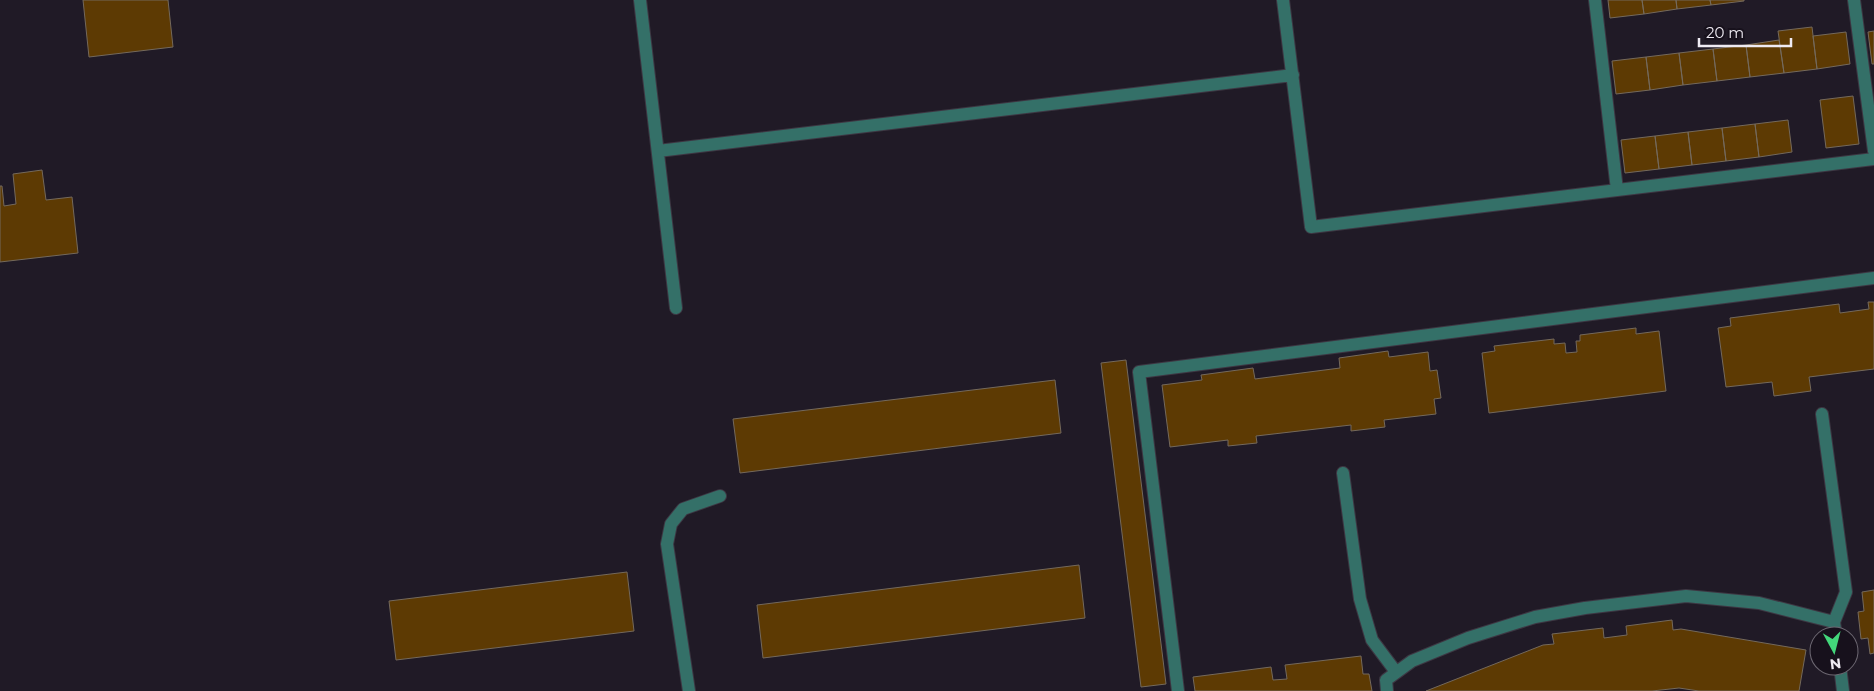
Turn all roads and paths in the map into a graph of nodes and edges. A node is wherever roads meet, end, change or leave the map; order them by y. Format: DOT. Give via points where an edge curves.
graph roads {
  1 [pos="640,0"];
  2 [pos="1284,0"];
  3 [pos="1594,0"];
  4 [pos="1854,0"];
  5 [pos="1293,75"];
  6 [pos="658,151"];
  7 [pos="1874,151"];
  8 [pos="1874,158"];
  9 [pos="1617,190"];
  10 [pos="1874,278"];
  11 [pos="676,308"];
  12 [pos="1822,414"];
  13 [pos="1343,473"];
  14 [pos="720,496"];
  15 [pos="1834,622"];
  16 [pos="1835,626"];
  17 [pos="1396,672"];
  18 [pos="1841,676"];
  19 [pos="689,691"];
  20 [pos="1178,691"];
  21 [pos="1387,691"];
  22 [pos="1843,691"];
  1 -- 6 [label="street"];
  2 -- 5 [label="street"];
  3 -- 9 [label="street"];
  4 -- 7 [label="street"];
  5 -- 6 [label="street"];
  5 -- 9 [label="street" via="1311,227"];
  6 -- 11 [label="street"];
  8 -- 9 [label="street"];
  10 -- 20 [label="street" via="1139,372"];
  12 -- 15 [label="street" via="1846,592"];
  13 -- 17 [label="street" via="1360,599 1372,640"];
  14 -- 19 [label="street" via="683,508 671,524 667,544"];
  15 -- 16 [label="street"];
  15 -- 17 [label="street" via="1759,603 1686,596 1535,617 1468,638 1412,661"];
  17 -- 21 [label="street" via="1386,680"];
  18 -- 22 [label="street"];
}
